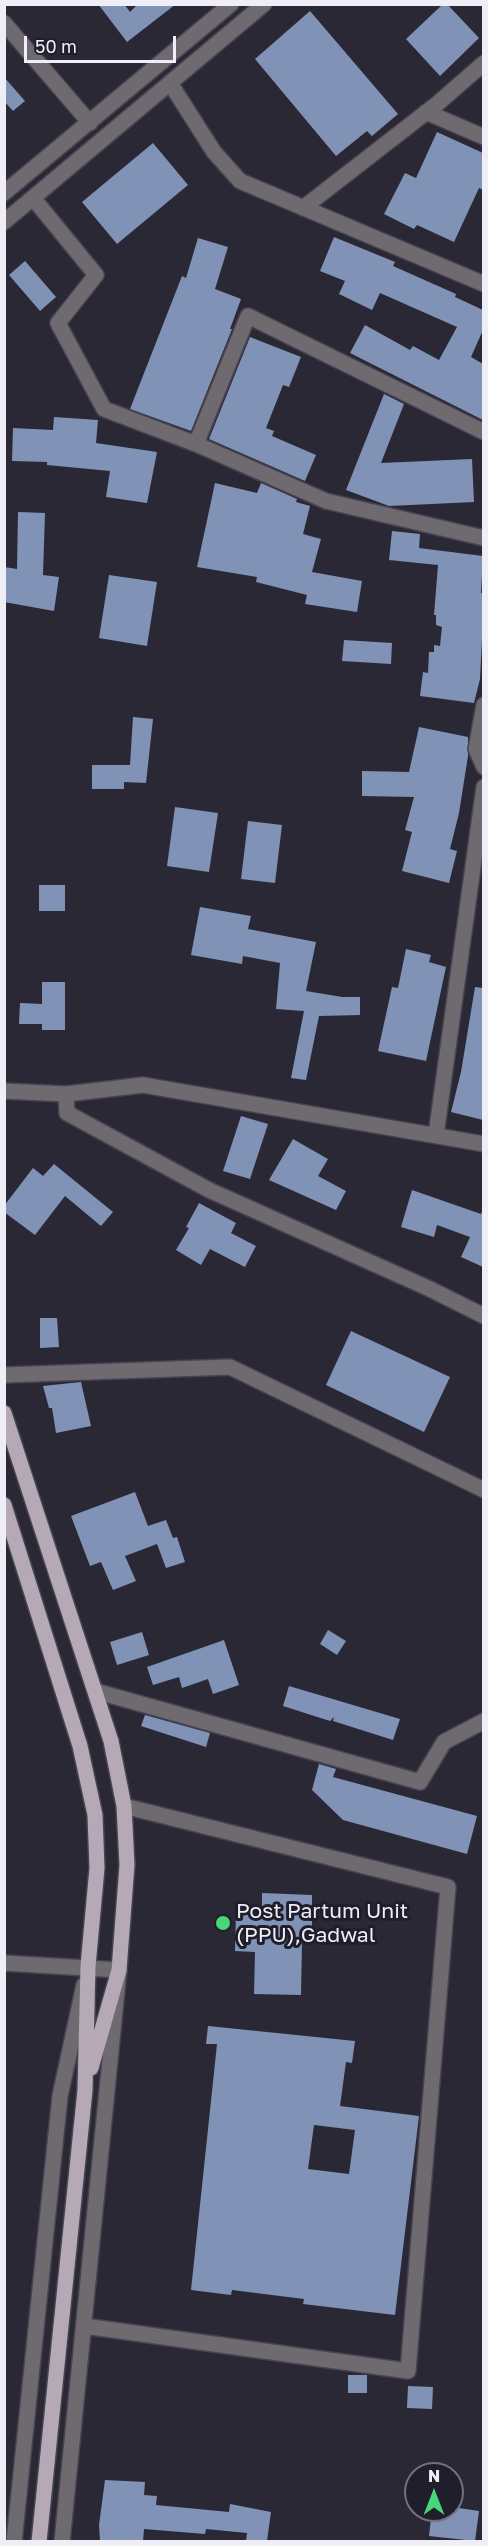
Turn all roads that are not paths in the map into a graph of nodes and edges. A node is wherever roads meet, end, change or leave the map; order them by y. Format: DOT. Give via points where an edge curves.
graph roads {
  1 [pos="264,4"];
  2 [pos="221,8"];
  3 [pos="4,23"];
  4 [pos="483,63"];
  5 [pos="170,83"];
  6 [pos="426,112"];
  7 [pos="90,123"];
  8 [pos="483,137"];
  9 [pos="4,193"];
  10 [pos="33,198"];
  11 [pos="303,208"];
  12 [pos="4,222"];
  13 [pos="483,284"];
  14 [pos="483,432"];
  15 [pos="196,444"];
  16 [pos="483,538"];
  17 [pos="483,705"];
  18 [pos="480,749"];
  19 [pos="483,767"];
  20 [pos="483,787"];
  21 [pos="4,1091"];
  22 [pos="66,1094"];
  23 [pos="436,1135"];
  24 [pos="483,1144"];
  25 [pos="483,1316"];
  26 [pos="4,1375"];
  27 [pos="4,1413"];
  28 [pos="483,1490"];
  29 [pos="4,1505"];
  30 [pos="95,1691"];
  31 [pos="483,1721"];
  32 [pos="124,1806"];
  33 [pos="4,1963"];
  34 [pos="88,1966"];
  35 [pos="119,1970"];
  36 [pos="85,2090"];
  37 [pos="84,2326"];
  38 [pos="14,2541"];
  39 [pos="39,2541"];
  40 [pos="62,2541"];
  1 -- 5 [label="street"];
  2 -- 7 [label="street"];
  3 -- 7 [label="street"];
  4 -- 6 [label="street"];
  5 -- 10 [label="street"];
  5 -- 11 [label="street" via="214,152 240,181"];
  6 -- 8 [label="street"];
  6 -- 11 [label="street"];
  7 -- 9 [label="street"];
  10 -- 12 [label="street"];
  10 -- 15 [label="street" via="96,275 58,323 104,409"];
  11 -- 13 [label="street"];
  14 -- 15 [label="street" via="248,316"];
  15 -- 16 [label="street" via="326,501"];
  17 -- 18 [label="street"];
  18 -- 19 [label="street"];
  20 -- 23 [label="street"];
  21 -- 22 [label="street"];
  22 -- 23 [label="street" via="143,1085"];
  22 -- 25 [label="street" via="67,1113 209,1190"];
  23 -- 24 [label="street"];
  26 -- 28 [label="street" via="230,1367"];
  27 -- 30 [label="main road"];
  29 -- 34 [label="main road" via="80,1746 95,1815 98,1868"];
  30 -- 31 [label="street" via="420,1782 444,1742"];
  30 -- 32 [label="main road" via="111,1741"];
  32 -- 35 [label="main road" via="127,1865"];
  32 -- 37 [label="street" via="448,1887 408,2371"];
  33 -- 34 [label="street"];
  34 -- 35 [label="street"];
  34 -- 36 [label="main road"];
  34 -- 38 [label="street" via="60,2096"];
  35 -- 36 [label="main road"];
  35 -- 37 [label="street"];
  36 -- 39 [label="main road"];
  37 -- 40 [label="street"];
}
